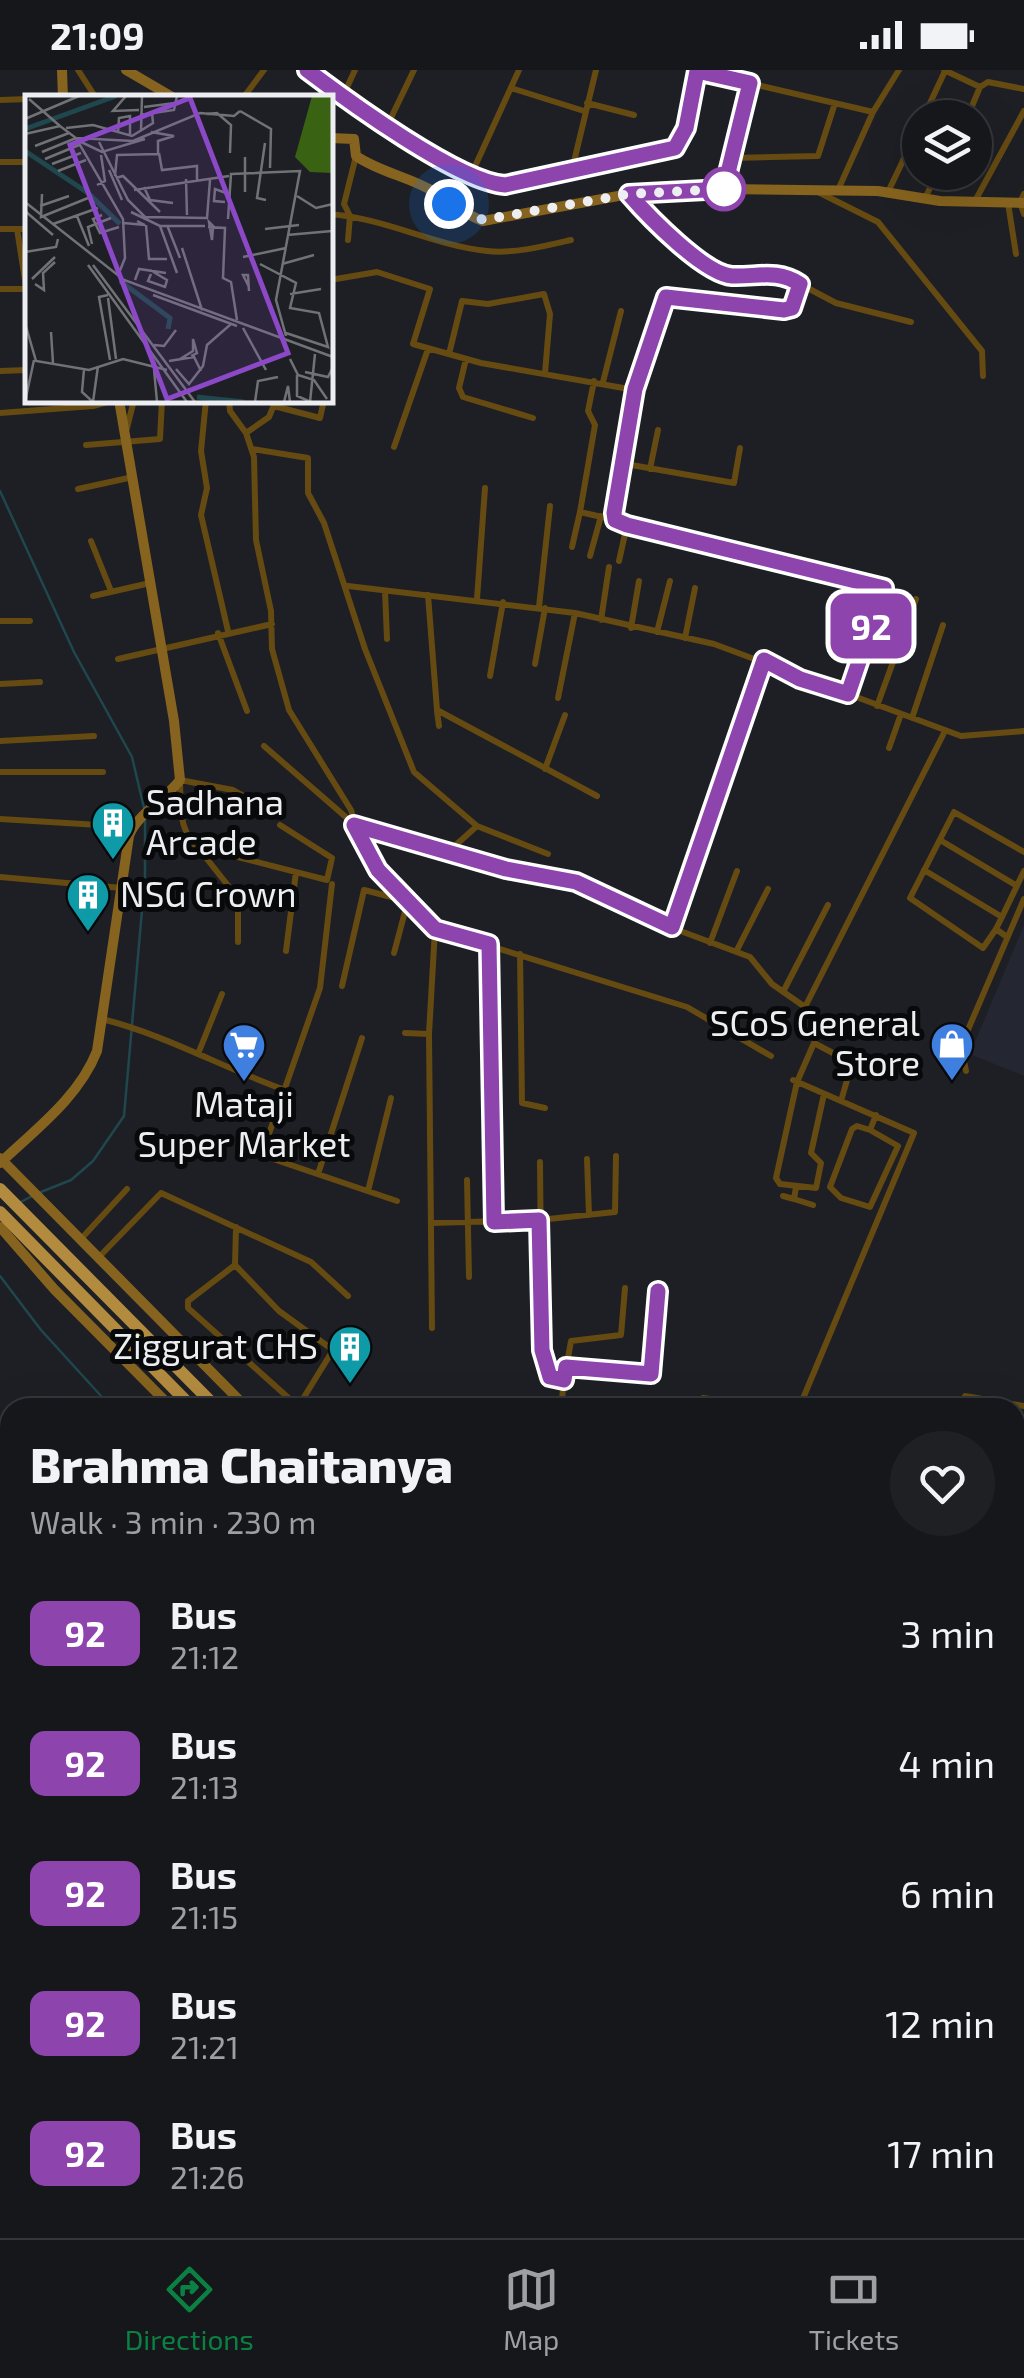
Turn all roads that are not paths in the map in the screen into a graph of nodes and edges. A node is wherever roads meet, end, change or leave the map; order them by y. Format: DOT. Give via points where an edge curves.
graph roads {
  1 [pos="62,70"];
  2 [pos="78,70"];
  3 [pos="126,70"];
  4 [pos="264,70"];
  5 [pos="307,70"];
  6 [pos="355,70"];
  7 [pos="414,70"];
  8 [pos="519,70"];
  9 [pos="596,70"];
  10 [pos="695,70"];
  11 [pos="899,70"];
  12 [pos="944,70"];
  13 [pos="318,73"];
  14 [pos="148,76"];
  15 [pos="750,83"];
  16 [pos="980,87"];
  17 [pos="511,88"];
  18 [pos="1024,89"];
  19 [pos="63,95"];
  20 [pos="94,95"];
  21 [pos="170,95"];
  22 [pos="245,95"];
  23 [pos="342,96"];
  24 [pos="931,100"];
  25 [pos="975,100"];
  26 [pos="835,104"];
  27 [pos="586,107"];
  28 [pos="1024,111"];
  29 [pos="873,112"];
  30 [pos="634,115"];
  31 [pos="388,124"];
  32 [pos="332,138"];
  33 [pos="356,156"];
  34 [pos="731,158"];
  35 [pos="902,162"];
  36 [pos="571,174"];
  37 [pos="471,175"];
  38 [pos="724,189"];
  39 [pos="812,190"];
  40 [pos="838,190"];
  41 [pos="929,190"];
  42 [pos="888,192"];
  43 [pos="629,194"];
  44 [pos="925,198"];
  45 [pos="975,201"];
  46 [pos="1020,203"];
  47 [pos="332,214"];
  48 [pos="350,216"];
  49 [pos="0,229"];
  50 [pos="17,229"];
  51 [pos="25,229"];
  52 [pos="348,240"];
  53 [pos="571,240"];
  54 [pos="1016,254"];
  55 [pos="332,280"];
  56 [pos="25,282"];
  57 [pos="800,284"];
  58 [pos="25,289"];
  59 [pos="0,290"];
  60 [pos="620,311"];
  61 [pos="910,322"];
  62 [pos="428,348"];
  63 [pos="448,354"];
  64 [pos="466,358"];
  65 [pos="25,370"];
  66 [pos="0,371"];
  67 [pos="545,373"];
  68 [pos="983,376"];
  69 [pos="598,382"];
  70 [pos="635,389"];
  71 [pos="109,402"];
  72 [pos="117,402"];
  73 [pos="134,402"];
  74 [pos="162,402"];
  75 [pos="206,402"];
  76 [pos="230,402"];
  77 [pos="324,402"];
  78 [pos="275,403"];
  79 [pos="0,413"];
  80 [pos="533,418"];
  81 [pos="658,430"];
  82 [pos="246,433"];
  83 [pos="126,438"];
  84 [pos="86,445"];
  85 [pos="394,446"];
  86 [pos="252,448"];
  87 [pos="740,448"];
  88 [pos="620,464"];
  89 [pos="650,469"];
  90 [pos="132,477"];
  91 [pos="485,488"];
  92 [pos="78,489"];
  93 [pos="550,506"];
  94 [pos="580,512"];
  95 [pos="601,516"];
  96 [pos="615,520"];
  97 [pos="627,525"];
  98 [pos="91,541"];
  99 [pos="572,547"];
  100 [pos="590,556"];
  101 [pos="619,561"];
  102 [pos="609,567"];
  103 [pos="639,581"];
  104 [pos="670,581"];
  105 [pos="150,583"];
  106 [pos="348,586"];
  107 [pos="695,588"];
  108 [pos="384,591"];
  109 [pos="111,592"];
  110 [pos="93,596"];
  111 [pos="428,596"];
  112 [pos="478,599"];
  113 [pos="916,599"];
  114 [pos="503,602"];
  115 [pos="542,608"];
  116 [pos="575,613"];
  117 [pos="601,620"];
  118 [pos="0,621"];
  119 [pos="30,621"];
  120 [pos="272,624"];
  121 [pos="944,624"];
  122 [pos="631,628"];
  123 [pos="228,631"];
  124 [pos="657,632"];
  125 [pos="218,634"];
  126 [pos="686,638"];
  127 [pos="387,639"];
  128 [pos="160,648"];
  129 [pos="118,660"];
  130 [pos="764,660"];
  131 [pos="535,664"];
  132 [pos="490,676"];
  133 [pos="40,682"];
  134 [pos="0,684"];
  135 [pos="848,694"];
  136 [pos="558,698"];
  137 [pos="877,706"];
  138 [pos="437,710"];
  139 [pos="247,711"];
  140 [pos="565,714"];
  141 [pos="901,714"];
  142 [pos="912,718"];
  143 [pos="439,726"];
  144 [pos="944,731"];
  145 [pos="1024,731"];
  146 [pos="94,736"];
  147 [pos="0,740"];
  148 [pos="264,746"];
  149 [pos="888,748"];
  150 [pos="545,769"];
  151 [pos="0,772"];
  152 [pos="102,772"];
  153 [pos="180,780"];
  154 [pos="597,796"];
  155 [pos="258,804"];
  156 [pos="0,819"];
  157 [pos="135,824"];
  158 [pos="280,825"];
  159 [pos="354,825"];
  160 [pos="477,826"];
  161 [pos="940,840"];
  162 [pos="448,852"];
  163 [pos="1024,852"];
  164 [pos="202,853"];
  165 [pos="548,854"];
  166 [pos="924,870"];
  167 [pos="738,871"];
  168 [pos="1024,871"];
  169 [pos="296,872"];
  170 [pos="0,877"];
  171 [pos="332,884"];
  172 [pos="1017,886"];
  173 [pos="122,888"];
  174 [pos="768,889"];
  175 [pos="1024,900"];
  176 [pos="405,902"];
  177 [pos="828,904"];
  178 [pos="1002,917"];
  179 [pos="672,927"];
  180 [pos="435,929"];
  181 [pos="996,930"];
  182 [pos="1008,936"];
  183 [pos="238,942"];
  184 [pos="710,942"];
  185 [pos="489,944"];
  186 [pos="737,950"];
  187 [pos="286,951"];
  188 [pos="394,953"];
  189 [pos="520,954"];
  190 [pos="342,986"];
  191 [pos="784,992"];
  192 [pos="222,994"];
  193 [pos="102,1018"];
  194 [pos="405,1033"];
  195 [pos="429,1034"];
  196 [pos="362,1038"];
  197 [pos="198,1054"];
  198 [pos="771,1056"];
  199 [pos="966,1071"];
  200 [pos="795,1081"];
  201 [pos="285,1090"];
  202 [pos="824,1094"];
  203 [pos="391,1098"];
  204 [pos="841,1101"];
  205 [pos="545,1108"];
  206 [pos="876,1115"];
  207 [pos="870,1130"];
  208 [pos="616,1156"];
  209 [pos="587,1159"];
  210 [pos="540,1162"];
  211 [pos="3,1163"];
  212 [pos="318,1174"];
  213 [pos="467,1180"];
  214 [pos="796,1187"];
  215 [pos="0,1189"];
  216 [pos="127,1189"];
  217 [pos="368,1191"];
  218 [pos="783,1196"];
  219 [pos="794,1199"];
  220 [pos="397,1201"];
  221 [pos="814,1206"];
  222 [pos="0,1212"];
  223 [pos="589,1215"];
  224 [pos="539,1220"];
  225 [pos="468,1222"];
  226 [pos="494,1222"];
  227 [pos="431,1223"];
  228 [pos="236,1227"];
  229 [pos="8,1231"];
  230 [pos="80,1240"];
  231 [pos="98,1258"];
  232 [pos="235,1265"];
  233 [pos="469,1277"];
  234 [pos="625,1288"];
  235 [pos="658,1291"];
  236 [pos="348,1296"];
  237 [pos="432,1328"];
  238 [pos="566,1367"];
  239 [pos="564,1380"];
  240 [pos="965,1396"];
  241 [pos="163,1398"];
  242 [pos="182,1398"];
  243 [pos="207,1398"];
  244 [pos="237,1398"];
  245 [pos="288,1398"];
  246 [pos="303,1398"];
  247 [pos="562,1398"];
  248 [pos="803,1398"];
  249 [pos="977,1398"];
  1 -- 19 [label="street"];
  2 -- 20 [label="street"];
  3 -- 14 [label="street"];
  4 -- 22 [label="street"];
  5 -- 13 [label="street"];
  6 -- 23 [label="street"];
  7 -- 31 [label="street"];
  8 -- 17 [label="street"];
  9 -- 27 [label="street"];
  10 -- 15 [label="street"];
  10 -- 36 [label="street" via="686,128 675,148"];
  11 -- 29 [label="street"];
  12 -- 16 [label="street"];
  12 -- 24 [label="street"];
  13 -- 23 [label="street"];
  14 -- 21 [label="street"];
  15 -- 26 [label="street"];
  15 -- 34 [label="street"];
  16 -- 18 [label="street" via="988,82"];
  16 -- 25 [label="street"];
  17 -- 27 [label="street"];
  17 -- 37 [label="street"];
  23 -- 31 [label="street"];
  26 -- 29 [label="street"];
  26 -- 34 [label="street" via="818,156"];
  27 -- 30 [label="street"];
  27 -- 36 [label="street"];
  28 -- 45 [label="street"];
  29 -- 40 [label="street"];
  31 -- 37 [label="street"];
  32 -- 33 [label="street" via="354,139"];
  33 -- 43 [label="street" via="483,220"];
  33 -- 48 [label="street" via="344,204"];
  34 -- 38 [label="street"];
  35 -- 42 [label="street"];
  36 -- 37 [label="street" via="505,185"];
  38 -- 39 [label="street"];
  38 -- 43 [label="street"];
  39 -- 40 [label="street"];
  39 -- 68 [label="street" via="878,222 982,351"];
  40 -- 42 [label="street"];
  41 -- 44 [label="street"];
  42 -- 44 [label="street"];
  43 -- 57 [label="street" via="655,224 722,273 770,273"];
  44 -- 45 [label="street"];
  45 -- 46 [label="street"];
  46 -- 54 [label="street"];
  47 -- 48 [label="street"];
  48 -- 52 [label="street"];
  48 -- 53 [label="street" via="492,252"];
  49 -- 50 [label="street"];
  50 -- 51 [label="street"];
  50 -- 56 [label="street"];
  55 -- 62 [label="street" via="377,272 430,289 412,344"];
  57 -- 61 [label="street" via="836,303"];
  57 -- 70 [label="street" via="792,308 784,310 666,297"];
  58 -- 59 [label="street"];
  60 -- 69 [label="street"];
  62 -- 63 [label="street"];
  62 -- 85 [label="street"];
  63 -- 64 [label="street"];
  63 -- 67 [label="street" via="462,301 488,304 544,294 550,314"];
  64 -- 67 [label="street"];
  64 -- 80 [label="street" via="458,388 463,397"];
  65 -- 66 [label="street"];
  67 -- 69 [label="street"];
  69 -- 70 [label="street"];
  69 -- 94 [label="street" via="588,412 595,425"];
  70 -- 88 [label="street"];
  71 -- 79 [label="street"];
  72 -- 83 [label="street"];
  73 -- 83 [label="street"];
  74 -- 83 [label="street" via="160,439"];
  75 -- 123 [label="street" via="202,516"];
  76 -- 82 [label="street"];
  77 -- 78 [label="street" via="320,418"];
  78 -- 82 [label="street" via="265,422"];
  81 -- 89 [label="street"];
  82 -- 86 [label="street"];
  83 -- 84 [label="street"];
  83 -- 90 [label="street"];
  86 -- 106 [label="street" via="308,458 308,493"];
  86 -- 120 [label="street" via="256,540"];
  87 -- 89 [label="street" via="734,483"];
  88 -- 89 [label="street"];
  88 -- 96 [label="street"];
  90 -- 92 [label="street"];
  90 -- 105 [label="street"];
  91 -- 112 [label="street"];
  93 -- 115 [label="street"];
  94 -- 95 [label="street"];
  94 -- 99 [label="street"];
  95 -- 96 [label="street"];
  95 -- 100 [label="street"];
  96 -- 97 [label="street"];
  97 -- 101 [label="street"];
  97 -- 135 [label="street" via="884,588"];
  98 -- 109 [label="street"];
  102 -- 117 [label="street"];
  103 -- 122 [label="street"];
  104 -- 124 [label="street"];
  105 -- 109 [label="street"];
  105 -- 128 [label="street"];
  106 -- 108 [label="street"];
  106 -- 160 [label="street" via="365,649 414,772"];
  107 -- 126 [label="street"];
  108 -- 111 [label="street"];
  108 -- 127 [label="street"];
  109 -- 110 [label="street"];
  111 -- 112 [label="street"];
  111 -- 138 [label="street"];
  112 -- 114 [label="street"];
  113 -- 137 [label="street"];
  114 -- 115 [label="street"];
  114 -- 132 [label="street"];
  115 -- 116 [label="street"];
  115 -- 131 [label="street"];
  116 -- 117 [label="street"];
  116 -- 136 [label="street"];
  117 -- 122 [label="street"];
  118 -- 119 [label="street"];
  120 -- 123 [label="street"];
  120 -- 159 [label="street" via="289,710"];
  121 -- 142 [label="street"];
  122 -- 124 [label="street"];
  123 -- 125 [label="street"];
  124 -- 126 [label="street"];
  125 -- 128 [label="street"];
  125 -- 139 [label="street"];
  126 -- 130 [label="street"];
  128 -- 129 [label="street"];
  128 -- 153 [label="street"];
  130 -- 135 [label="street"];
  130 -- 179 [label="street"];
  133 -- 134 [label="street"];
  135 -- 137 [label="street"];
  137 -- 141 [label="street"];
  138 -- 143 [label="street"];
  138 -- 150 [label="street"];
  140 -- 150 [label="street"];
  141 -- 142 [label="street"];
  141 -- 149 [label="street"];
  142 -- 144 [label="street"];
  144 -- 145 [label="street" via="970,737"];
  144 -- 191 [label="street" via="805,1007"];
  146 -- 147 [label="street"];
  148 -- 159 [label="street"];
  150 -- 154 [label="street"];
  151 -- 152 [label="street"];
  153 -- 155 [label="street" via="233,790"];
  153 -- 157 [label="street"];
  153 -- 164 [label="street" via="182,826"];
  156 -- 157 [label="street"];
  157 -- 173 [label="street"];
  158 -- 169 [label="street" via="332,858 327,880"];
  159 -- 162 [label="street"];
  159 -- 176 [label="street"];
  160 -- 162 [label="street"];
  160 -- 165 [label="street"];
  161 -- 163 [label="street" via="957,811"];
  161 -- 166 [label="street"];
  161 -- 172 [label="street"];
  162 -- 179 [label="street" via="576,882"];
  164 -- 169 [label="street"];
  164 -- 183 [label="street" via="238,898"];
  166 -- 178 [label="street"];
  166 -- 181 [label="street" via="912,903 983,948"];
  167 -- 184 [label="street"];
  168 -- 172 [label="street"];
  169 -- 187 [label="street"];
  170 -- 173 [label="street"];
  171 -- 201 [label="street" via="320,988"];
  172 -- 178 [label="street"];
  173 -- 193 [label="street"];
  174 -- 186 [label="street"];
  175 -- 182 [label="street"];
  176 -- 180 [label="street"];
  176 -- 188 [label="street"];
  176 -- 190 [label="street" via="364,890"];
  177 -- 191 [label="street"];
  178 -- 181 [label="street"];
  179 -- 184 [label="street"];
  180 -- 185 [label="street"];
  180 -- 195 [label="street"];
  181 -- 182 [label="street"];
  182 -- 199 [label="street" via="961,1046"];
  184 -- 186 [label="street"];
  185 -- 189 [label="street"];
  185 -- 226 [label="street"];
  186 -- 191 [label="street"];
  189 -- 198 [label="street" via="686,1007"];
  189 -- 205 [label="street" via="522,1103"];
  192 -- 197 [label="street"];
  193 -- 197 [label="street"];
  193 -- 211 [label="street" via="97,1051 81,1084"];
  194 -- 195 [label="street"];
  195 -- 227 [label="street"];
  196 -- 212 [label="street"];
  197 -- 201 [label="street"];
  200 -- 202 [label="street"];
  200 -- 204 [label="street" via="818,1042 852,1063"];
  200 -- 214 [label="street" via="776,1178"];
  201 -- 212 [label="street" via="264,1148 273,1159"];
  202 -- 204 [label="street"];
  202 -- 214 [label="street" via="810,1153 821,1163 816,1188"];
  203 -- 217 [label="street"];
  204 -- 206 [label="street"];
  206 -- 207 [label="street"];
  206 -- 248 [label="street" via="913,1130"];
  207 -- 207 [label="street" via="852,1130 830,1186 841,1198 870,1207 898,1146"];
  208 -- 223 [label="street" via="615,1212"];
  209 -- 223 [label="street"];
  210 -- 224 [label="street"];
  211 -- 230 [label="street"];
  212 -- 217 [label="street"];
  213 -- 225 [label="street"];
  214 -- 219 [label="street"];
  215 -- 243 [label="highway"];
  216 -- 230 [label="street"];
  217 -- 220 [label="street"];
  218 -- 219 [label="street"];
  219 -- 221 [label="street"];
  222 -- 229 [label="highway"];
  223 -- 224 [label="street"];
  224 -- 226 [label="street"];
  224 -- 239 [label="street" via="542,1362 550,1377"];
  225 -- 226 [label="street"];
  225 -- 227 [label="street"];
  225 -- 233 [label="street"];
  227 -- 237 [label="street"];
  228 -- 231 [label="street" via="160,1194"];
  228 -- 232 [label="street"];
  228 -- 236 [label="street" via="311,1262"];
  229 -- 241 [label="street"];
  229 -- 242 [label="highway"];
  230 -- 231 [label="street"];
  231 -- 244 [label="street"];
  232 -- 245 [label="street" via="188,1301 188,1308"];
  232 -- 246 [label="street" via="279,1311 333,1350"];
  234 -- 238 [label="street" via="621,1335 571,1341"];
  235 -- 238 [label="street" via="651,1374"];
  238 -- 239 [label="street"];
  239 -- 247 [label="street"];
  240 -- 249 [label="street"];
}
